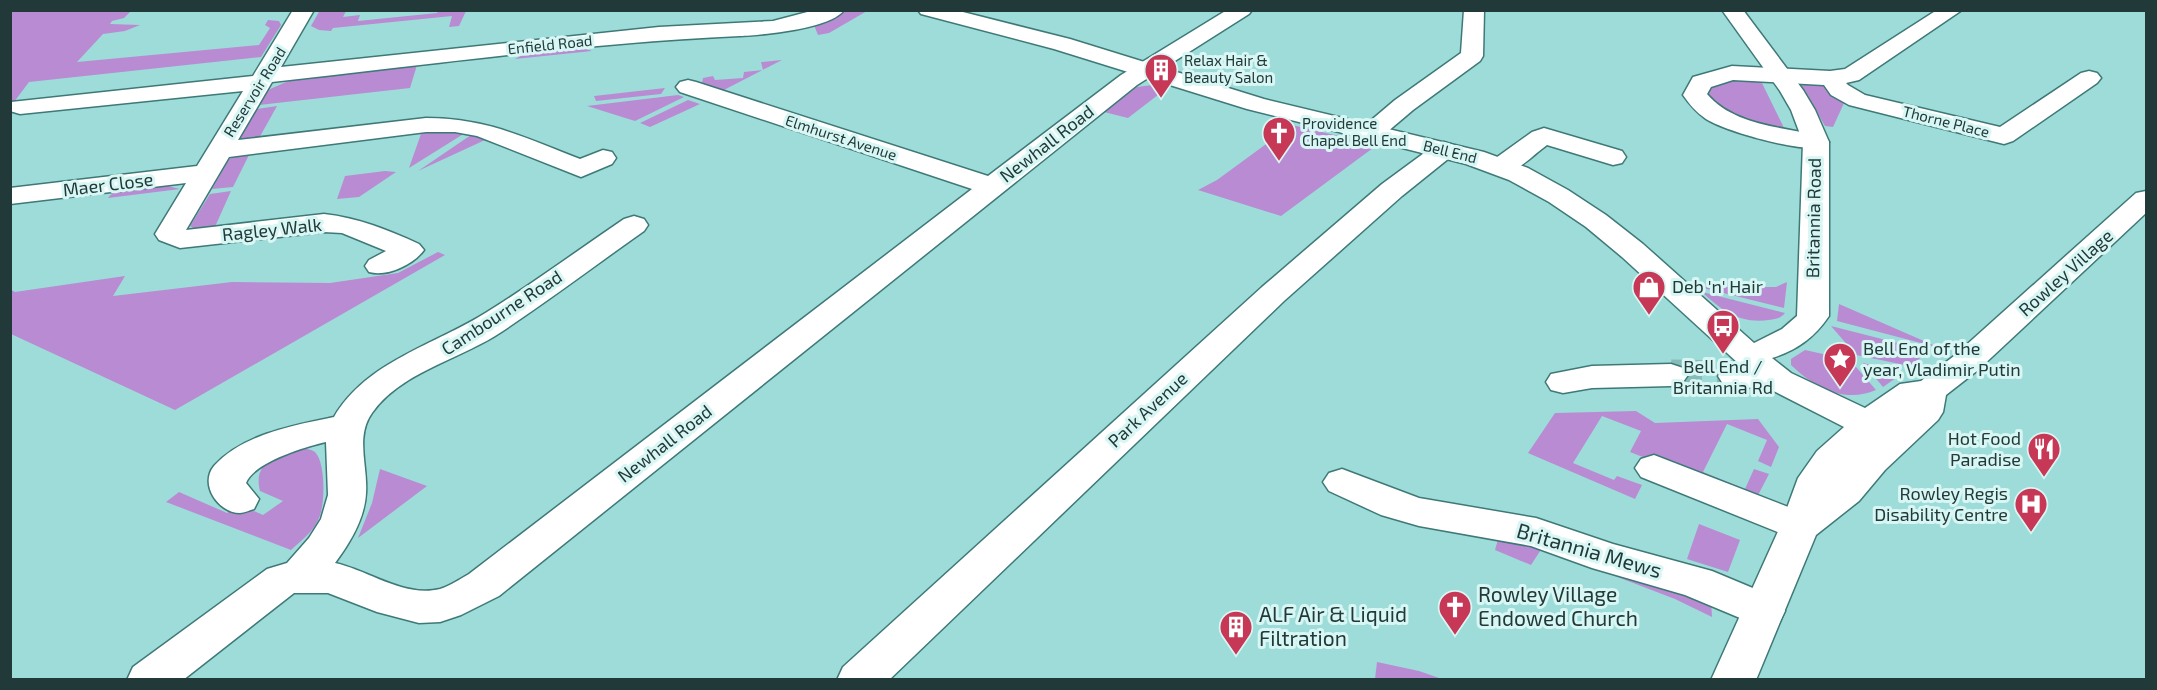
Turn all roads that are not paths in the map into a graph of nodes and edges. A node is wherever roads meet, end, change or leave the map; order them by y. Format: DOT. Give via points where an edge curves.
graph roads {
  1 [pos="304,10"];
  2 [pos="834,10"];
  3 [pos="928,10"];
  4 [pos="1242,10"];
  5 [pos="1474,10"];
  6 [pos="1732,10"];
  7 [pos="1952,10"];
  8 [pos="1144,70"];
  9 [pos="1780,75"];
  10 [pos="1832,78"];
  11 [pos="2089,78"];
  12 [pos="262,79"];
  13 [pos="688,87"];
  14 [pos="28,110"];
  15 [pos="1371,133"];
  16 [pos="1816,142"];
  17 [pos="1444,150"];
  18 [pos="1613,157"];
  19 [pos="603,158"];
  20 [pos="212,162"];
  21 [pos="1502,166"];
  22 [pos="994,187"];
  23 [pos="10,196"];
  24 [pos="2146,199"];
  25 [pos="634,225"];
  26 [pos="380,266"];
  27 [pos="1747,361"];
  28 [pos="1671,375"];
  29 [pos="1563,381"];
  30 [pos="1889,425"];
  31 [pos="346,426"];
  32 [pos="1654,468"];
  33 [pos="1342,482"];
  34 [pos="240,499"];
  35 [pos="1800,527"];
  36 [pos="300,576"];
  37 [pos="1764,610"];
  38 [pos="149,680"];
  39 [pos="859,680"];
  40 [pos="1733,680"];
  1 -- 12 [label="street, Reservoir Road"];
  2 -- 12 [label="street, Enfield Road" via="792,25 674,31"];
  3 -- 8 [label="street, Bell End" via="1062,44"];
  4 -- 8 [label="street, Newhall Road"];
  5 -- 15 [label="street" via="1472,56"];
  6 -- 9 [label="street, Britannia Road"];
  7 -- 10 [label="street" via="1851,75"];
  8 -- 15 [label="street, Bell End"];
  8 -- 22 [label="street, Newhall Road"];
  9 -- 10 [label="street"];
  9 -- 16 [label="street, Britannia Road" via="1803,110"];
  9 -- 16 [label="street" via="1718,76 1701,82 1695,95 1709,110 1726,119"];
  10 -- 11 [label="street, Thorne Place" via="1839,90 1857,100 2004,136"];
  12 -- 14 [label="street, Enfield Road"];
  12 -- 20 [label="street, Reservoir Road"];
  13 -- 22 [label="street, Elmhurst Avenue"];
  15 -- 17 [label="street, Bell End"];
  16 -- 27 [label="street, Britannia Road" via="1813,316 1808,326"];
  17 -- 21 [label="street, Bell End"];
  17 -- 39 [label="street, Park Avenue" via="1273,294"];
  18 -- 21 [label="street" via="1540,136"];
  19 -- 20 [label="street, Maer Close" via="581,169 483,130 440,125"];
  20 -- 23 [label="street, Maer Close"];
  20 -- 26 [label="street, Ragley Walk" via="169,234 173,238 324,223 346,225 409,250"];
  21 -- 27 [label="street, Bell End" via="1570,202 1652,267"];
  22 -- 36 [label="street, Newhall Road" via="484,585 461,598 435,606 402,605 328,577"];
  24 -- 30 [label="street, Rowley Village" via="1998,335"];
  25 -- 31 [label="street, Cambourne Road" via="483,330 378,387 359,405"];
  27 -- 30 [label="street, Bell End" via="1801,411"];
  28 -- 29 [label="street"];
  30 -- 35 [label="street, Rowley Village" via="1845,492"];
  31 -- 34 [label="street" via="288,442 238,464 227,476 227,487"];
  31 -- 36 [label="street" via="343,447 347,494 342,520"];
  32 -- 35 [label="street"];
  33 -- 37 [label="street, Britannia Mews" via="1419,512 1536,532 1606,557 1697,582"];
  35 -- 37 [label="street, Rowley Village"];
  36 -- 38 [label="street, Newhall Road" via="282,580"];
  37 -- 40 [label="street, Rowley Village"];
}
